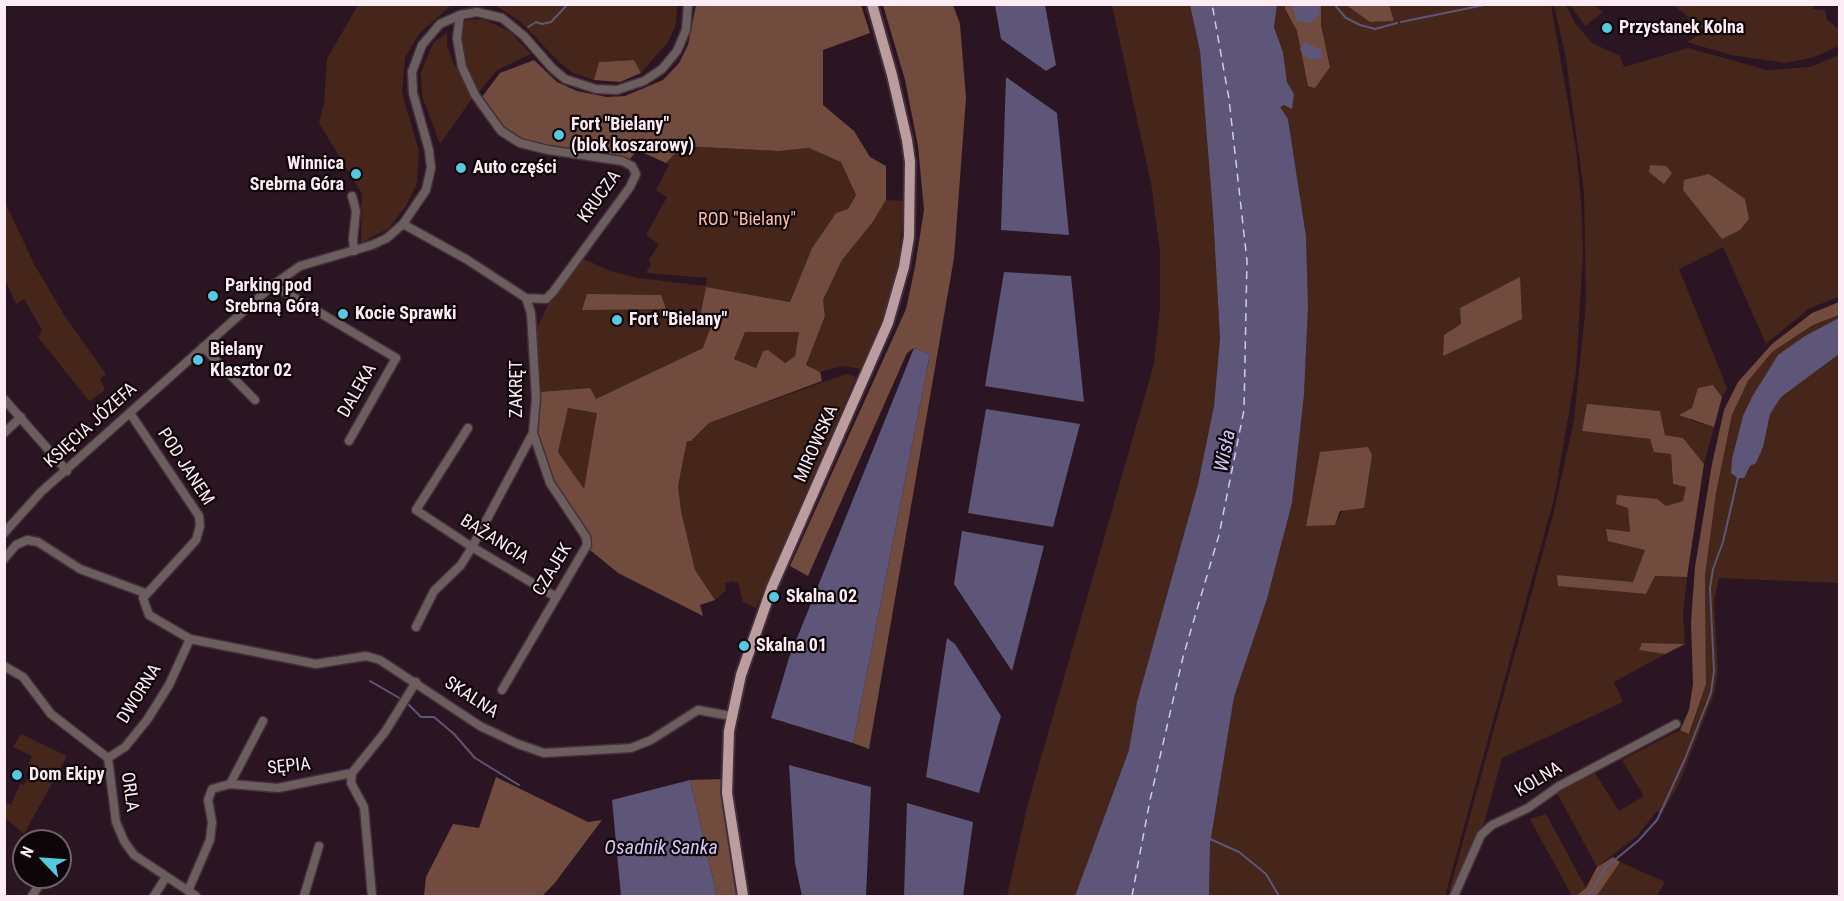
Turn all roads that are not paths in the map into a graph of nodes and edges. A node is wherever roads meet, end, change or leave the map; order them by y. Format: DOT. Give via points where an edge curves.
graph roads {
  1 [pos="688,4"];
  2 [pos="872,4"];
  3 [pos="460,15"];
  4 [pos="352,196"];
  5 [pos="404,224"];
  6 [pos="354,251"];
  7 [pos="273,285"];
  8 [pos="526,298"];
  9 [pos="203,347"];
  10 [pos="4,399"];
  11 [pos="255,400"];
  12 [pos="130,413"];
  13 [pos="21,417"];
  14 [pos="468,428"];
  15 [pos="4,433"];
  16 [pos="533,434"];
  17 [pos="349,441"];
  18 [pos="67,471"];
  19 [pos="4,533"];
  20 [pos="472,547"];
  21 [pos="4,559"];
  22 [pos="145,593"];
  23 [pos="556,597"];
  24 [pos="416,627"];
  25 [pos="190,639"];
  26 [pos="4,666"];
  27 [pos="416,681"];
  28 [pos="502,690"];
  29 [pos="731,716"];
  30 [pos="263,721"];
  31 [pos="1676,724"];
  32 [pos="108,758"];
  33 [pos="352,773"];
  34 [pos="230,784"];
  35 [pos="319,846"];
  36 [pos="166,877"];
  37 [pos="188,891"];
  38 [pos="154,897"];
  39 [pos="196,897"];
  40 [pos="304,897"];
  41 [pos="372,897"];
  42 [pos="743,897"];
  43 [pos="1454,897"];
  1 -- 3 [label="street" via="682,40 662,69 644,81 617,90 596,89 565,79 502,18 477,12"];
  2 -- 29 [label="main road, MIROWSKA" via="910,162 909,237 904,267 888,323 758,622"];
  3 -- 5 [label="street, KSIĘCIA JÓZEFA" via="440,24 422,45 414,64 413,93 431,168 426,190"];
  3 -- 8 [label="street, KRUCZA" via="457,38 462,67 475,95 501,131 520,143 548,150 622,161 632,166 636,174 553,292 546,299"];
  4 -- 6 [label="street" via="356,212"];
  5 -- 6 [label="street, KSIĘCIA JÓZEFA" via="387,238"];
  5 -- 8 [label="street"];
  6 -- 7 [label="street, KSIĘCIA JÓZEFA" via="300,266"];
  7 -- 9 [label="street, KSIĘCIA JÓZEFA"];
  7 -- 17 [label="street, DALEKA" via="396,358"];
  8 -- 16 [label="street, ZAKRĘT" via="531,313 536,384"];
  9 -- 11 [label="street"];
  9 -- 12 [label="street, KSIĘCIA JÓZEFA"];
  10 -- 13 [label="street"];
  12 -- 18 [label="street, KSIĘCIA JÓZEFA"];
  12 -- 22 [label="street, POD JANEM" via="199,516 200,526 196,540"];
  13 -- 15 [label="street"];
  13 -- 18 [label="street"];
  14 -- 20 [label="street, BAŻANCIA" via="416,510"];
  16 -- 20 [label="street, ZAKRĘT"];
  16 -- 23 [label="street, CZAJEK" via="550,483 586,537 587,545"];
  18 -- 19 [label="street, KSIĘCIA JÓZEFA" via="28,505"];
  20 -- 23 [label="street, BAŻANCIA"];
  20 -- 24 [label="street, ZAKRĘT" via="461,565 434,591"];
  21 -- 22 [label="street" via="16,545 27,540 38,542 80,569"];
  22 -- 25 [label="street" via="149,615"];
  23 -- 28 [label="street, CZAJEK"];
  25 -- 27 [label="street, SKALNA" via="316,664 366,656 385,662"];
  25 -- 32 [label="street, DWORNA" via="169,685 147,720 125,747"];
  26 -- 32 [label="street, ORLA" via="22,677 51,714"];
  27 -- 29 [label="street, SKALNA" via="480,726 544,753 631,748 659,736 698,710"];
  27 -- 33 [label="street" via="385,732"];
  29 -- 42 [label="main road, MIROWSKA" via="727,793"];
  30 -- 34 [label="street, SĘPIA"];
  31 -- 43 [label="street, KOLNA" via="1492,825 1481,835"];
  32 -- 36 [label="street, ORLA" via="116,822 124,841 134,855"];
  33 -- 34 [label="street, SĘPIA" via="279,788"];
  33 -- 41 [label="street" via="351,783 364,807"];
  34 -- 37 [label="street, SĘPIA" via="212,789 208,800 210,840"];
  35 -- 40 [label="street"];
  36 -- 37 [label="street, ORLA"];
  36 -- 38 [label="street"];
  37 -- 39 [label="street, ORLA"];
}
